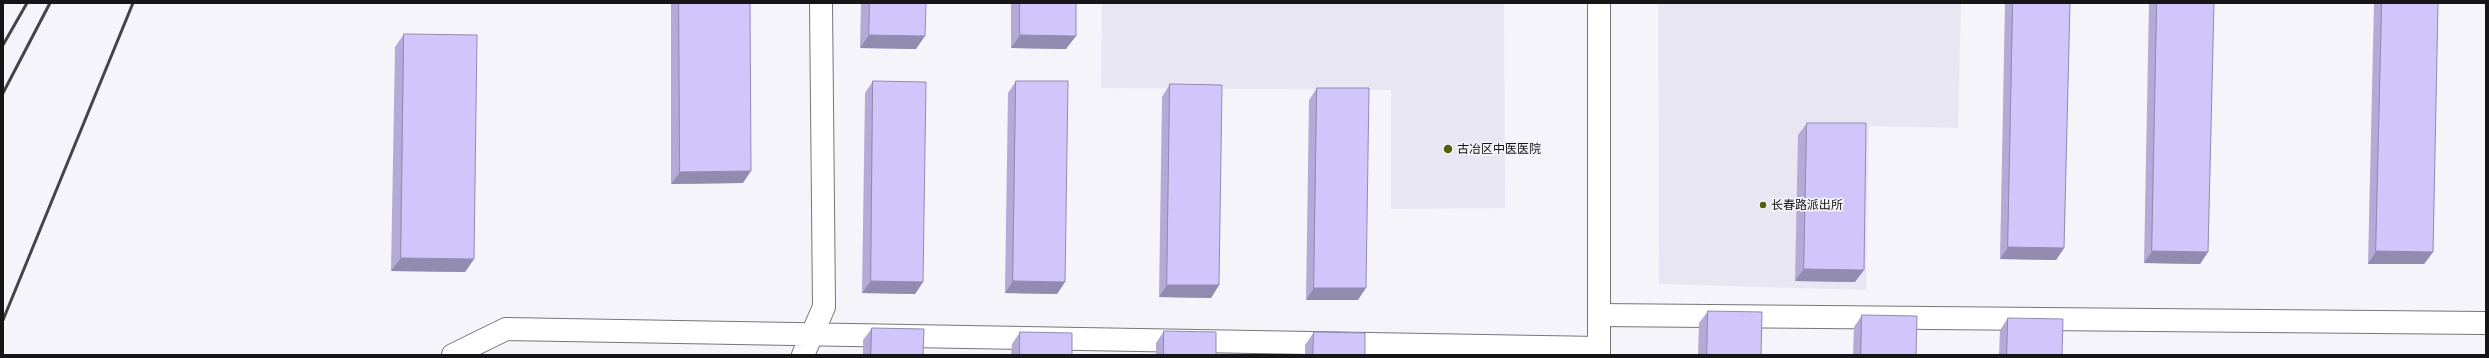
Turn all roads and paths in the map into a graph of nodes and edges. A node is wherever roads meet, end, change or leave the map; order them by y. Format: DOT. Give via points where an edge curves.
graph roads {
  1 [pos="821,3"];
  2 [pos="1599,3"];
  3 [pos="1599,315"];
  4 [pos="2486,323"];
  5 [pos="812,334"];
  6 [pos="1599,352"];
  7 [pos="453,355"];
  8 [pos="803,355"];
  1 -- 5 [label="street" via="824,307"];
  2 -- 3 [label="street"];
  3 -- 4 [label="street"];
  3 -- 6 [label="street"];
  5 -- 6 [label="street"];
  5 -- 7 [label="street" via="506,329"];
  5 -- 8 [label="street"];
}
